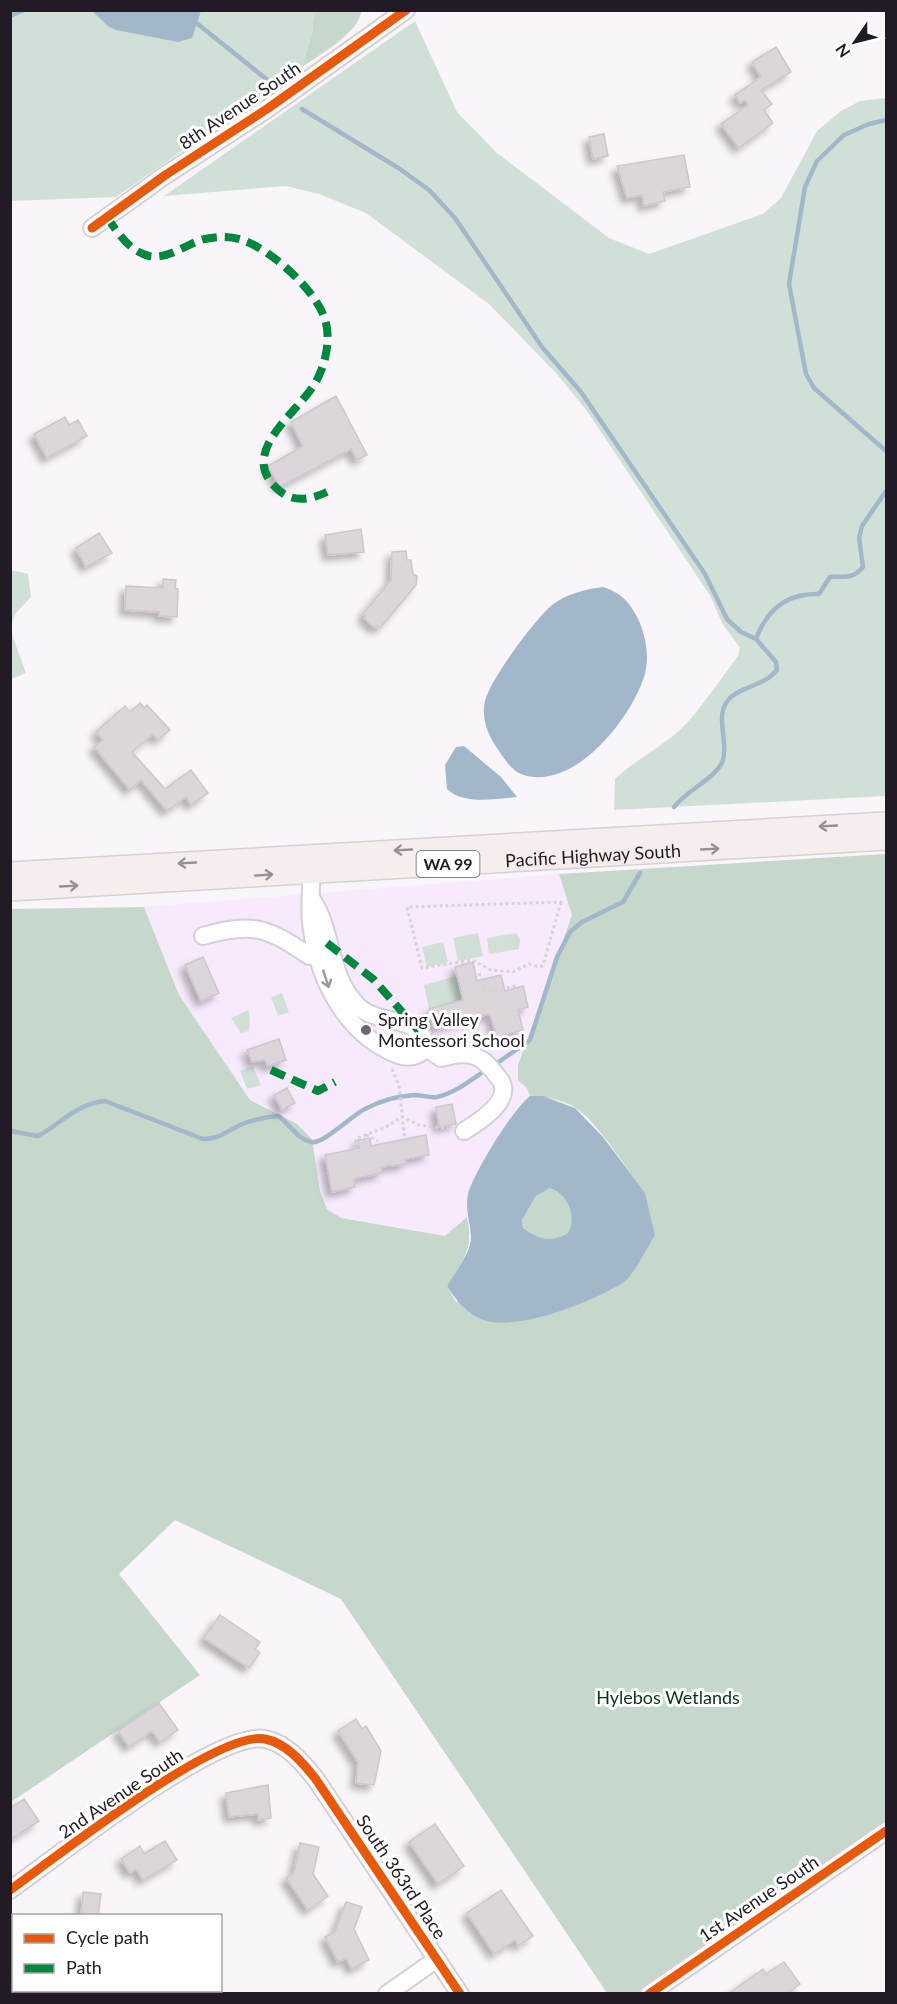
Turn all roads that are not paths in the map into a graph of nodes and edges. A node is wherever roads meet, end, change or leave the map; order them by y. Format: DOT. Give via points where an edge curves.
graph roads {
  1 [pos="406,10"];
  2 [pos="92,228"];
  3 [pos="886,823"];
  4 [pos="886,839"];
  5 [pos="311,872"];
  6 [pos="10,873"];
  7 [pos="10,890"];
  8 [pos="313,902"];
  9 [pos="202,936"];
  10 [pos="316,949"];
  11 [pos="426,1048"];
  12 [pos="464,1131"];
  13 [pos="315,1778"];
  14 [pos="886,1831"];
  15 [pos="10,1890"];
  16 [pos="437,1959"];
  17 [pos="387,1994"];
  18 [pos="460,1994"];
  19 [pos="650,1994"];
  1 -- 2 [label="street, 8th Avenue South"];
  3 -- 6 [label="main road, Pacific Highway South / WA 99, one-way" via="346,847"];
  5 -- 4 [label="main road, Pacific Highway South / WA 99, one-way"];
  7 -- 5 [label="main road, Pacific Highway South / WA 99, one-way"];
  5 -- 8 [label="street"];
  8 -- 10 [label="street" via="311,919"];
  8 -- 11 [label="street" via="323,918 338,979 349,997 363,1011 418,1030"];
  9 -- 10 [label="street" via="248,928 273,932 309,956"];
  10 -- 11 [label="street, one-way" via="328,988 360,1032 394,1054 412,1057"];
  11 -- 12 [label="street" via="441,1058 474,1054 486,1061 502,1084 503,1095 486,1119"];
  13 -- 15 [label="street, 2nd Avenue South" via="296,1757 265,1739 230,1744 139,1799"];
  13 -- 16 [label="street, South 363rd Place"];
  14 -- 19 [label="street, 1st Avenue South"];
  16 -- 17 [label="street"];
  16 -- 18 [label="street, South 363rd Place"];
}
